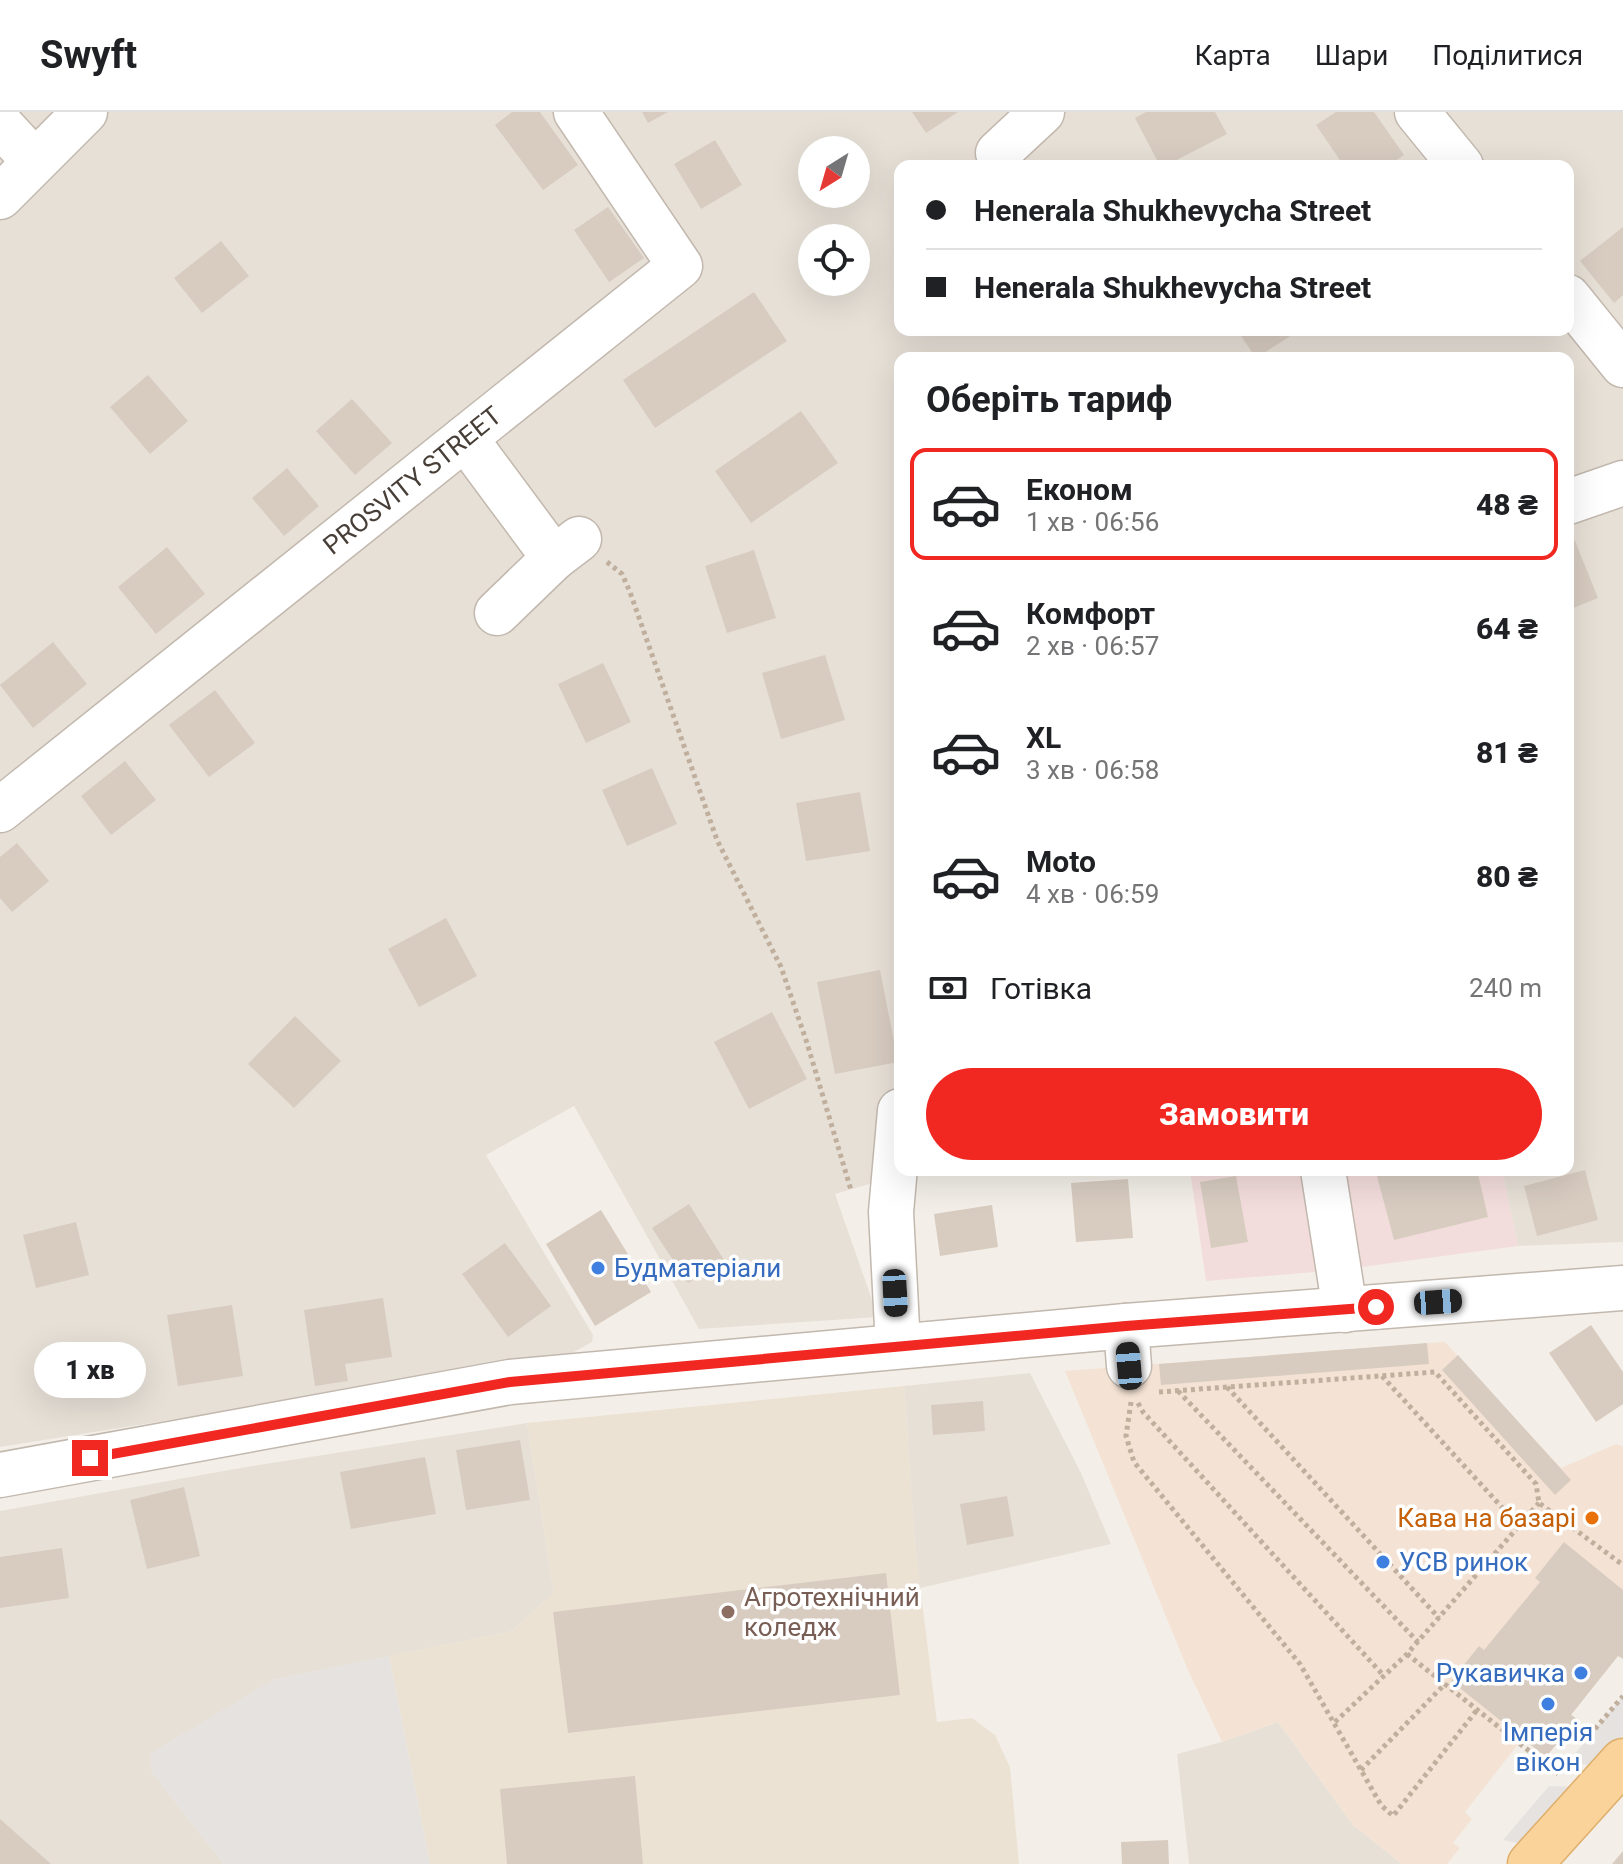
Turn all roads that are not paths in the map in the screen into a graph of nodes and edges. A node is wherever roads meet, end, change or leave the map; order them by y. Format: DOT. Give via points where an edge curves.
graph roads {
  1 [pos="85,112"];
  2 [pos="576,112"];
  3 [pos="1042,112"];
  4 [pos="1417,112"];
  5 [pos="0,124"];
  6 [pos="998,153"];
  7 [pos="1456,160"];
  8 [pos="34,161"];
  9 [pos="0,197"];
  10 [pos="1574,304"];
  11 [pos="1623,365"];
  12 [pos="465,438"];
  13 [pos="1623,483"];
  14 [pos="1574,500"];
  15 [pos="497,613"];
  16 [pos="0,810"];
  17 [pos="894,1176"];
  18 [pos="1324,1176"];
  19 [pos="1623,1288"];
  20 [pos="1345,1310"];
  21 [pos="898,1346"];
  22 [pos="0,1475"];
  23 [pos="1607,1748"];
  24 [pos="1530,1864"];
  1 -- 8 [label="street"];
  2 -- 12 [label="street, PROSVITY STREET" via="680,266"];
  3 -- 6 [label="street"];
  4 -- 7 [label="street"];
  5 -- 8 [label="street"];
  8 -- 9 [label="street"];
  10 -- 11 [label="street"];
  12 -- 15 [label="street" via="567,549"];
  12 -- 16 [label="street, PROSVITY STREET"];
  13 -- 14 [label="street"];
  17 -- 21 [label="street" via="891,1212"];
  18 -- 20 [label="street"];
  19 -- 20 [label="street"];
  20 -- 21 [label="street" via="1129,1362"];
  21 -- 22 [label="street" via="510,1382"];
  23 -- 24 [label="main road"];
}
